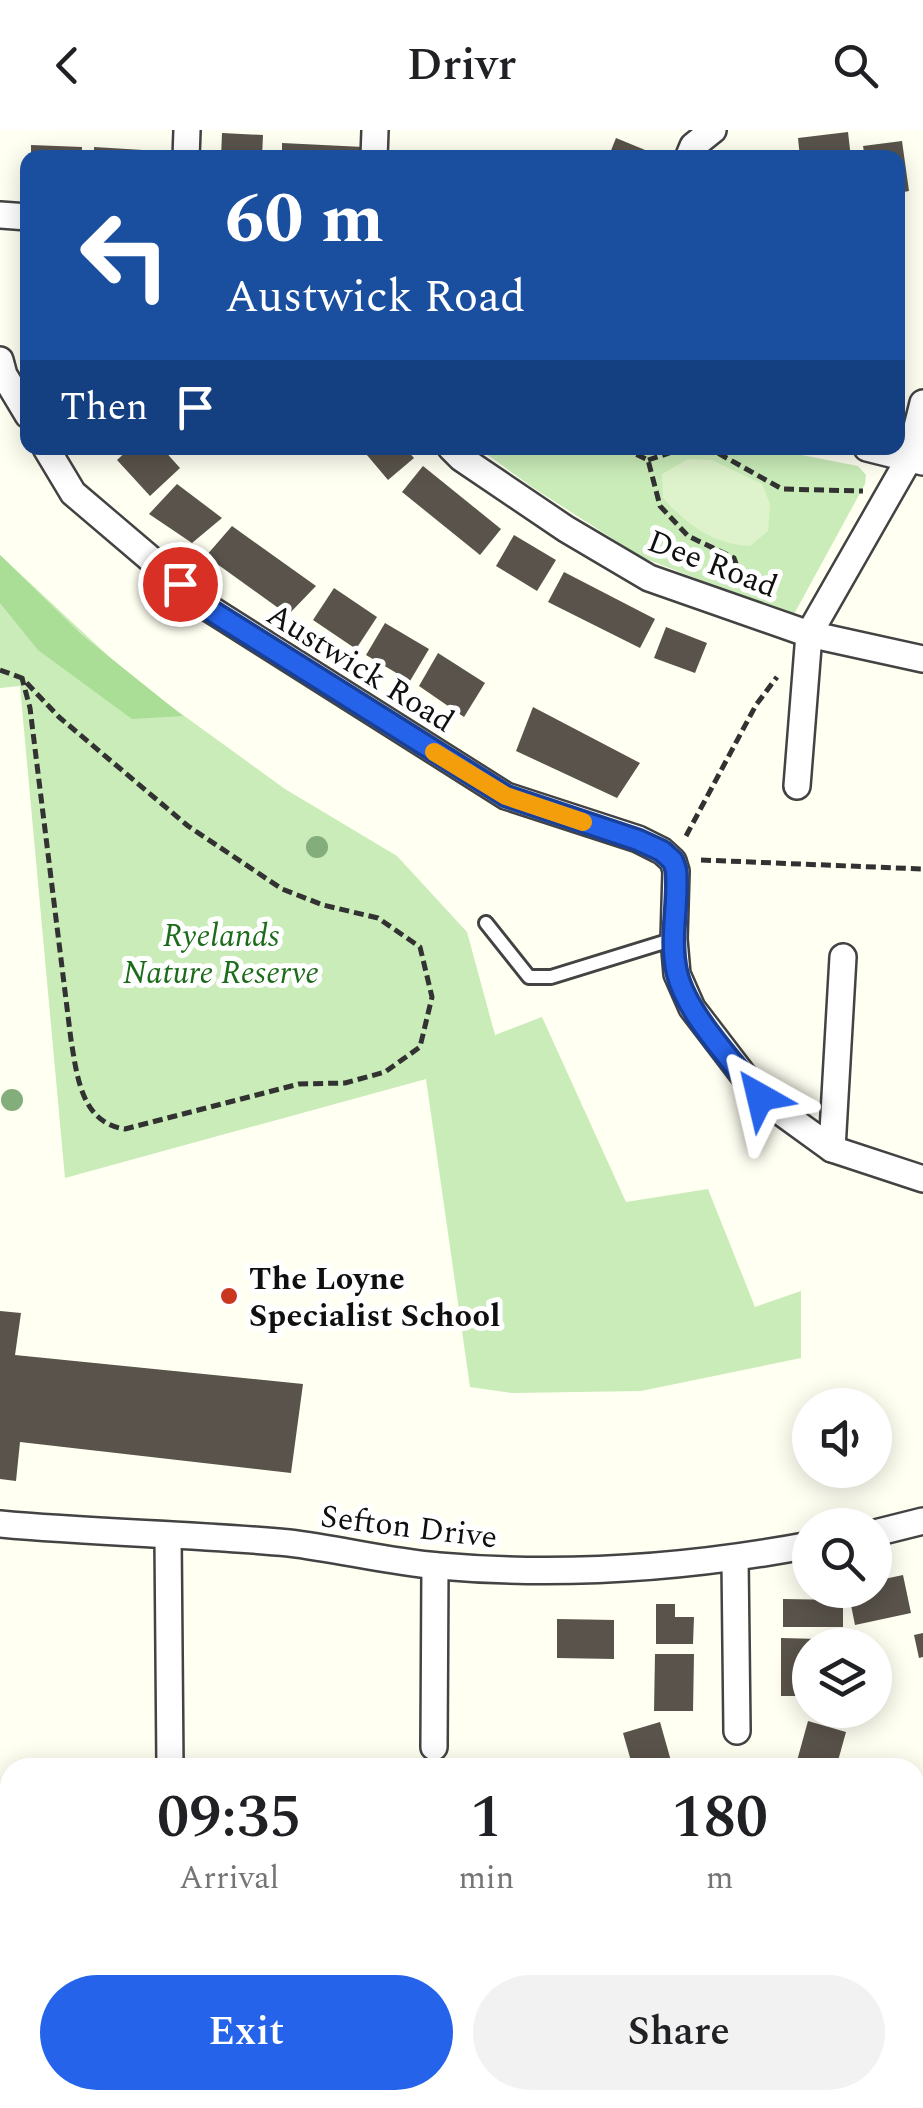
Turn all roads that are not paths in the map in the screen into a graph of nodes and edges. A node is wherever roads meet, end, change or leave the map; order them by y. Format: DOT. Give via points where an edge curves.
graph roads {
  1 [pos="0,360"];
  2 [pos="20,402"];
  3 [pos="923,403"];
  4 [pos="50,455"];
  5 [pos="461,455"];
  6 [pos="916,461"];
  7 [pos="809,634"];
  8 [pos="923,659"];
  9 [pos="797,786"];
  10 [pos="486,922"];
  11 [pos="674,939"];
  12 [pos="842,957"];
  13 [pos="832,1150"];
  14 [pos="923,1180"];
  15 [pos="923,1521"];
  16 [pos="0,1524"];
  17 [pos="892,1529"];
  18 [pos="168,1536"];
  19 [pos="792,1548"];
  20 [pos="735,1559"];
  21 [pos="435,1566"];
  22 [pos="737,1731"];
  23 [pos="434,1747"];
  24 [pos="170,1758"];
  1 -- 2 [label="street"];
  3 -- 6 [label="street"];
  4 -- 11 [label="street, Austwick Road" via="73,493 207,608 506,796 662,851 673,861 678,882"];
  5 -- 7 [label="street, Dee Road" via="649,578"];
  6 -- 7 [label="street" via="890,492"];
  7 -- 8 [label="street, Dee Road"];
  7 -- 9 [label="street"];
  10 -- 11 [label="lane" via="529,976 551,977"];
  11 -- 13 [label="street" via="677,974 692,1008 760,1097"];
  12 -- 13 [label="street"];
  13 -- 14 [label="street"];
  15 -- 17 [label="street"];
  16 -- 18 [label="street, Sefton Drive"];
  18 -- 21 [label="street, Sefton Drive" via="289,1544"];
  18 -- 24 [label="street"];
  19 -- 20 [label="street, Sefton Drive"];
  20 -- 21 [label="street, Sefton Drive" via="614,1570"];
  20 -- 22 [label="street"];
  21 -- 23 [label="street"];
}
